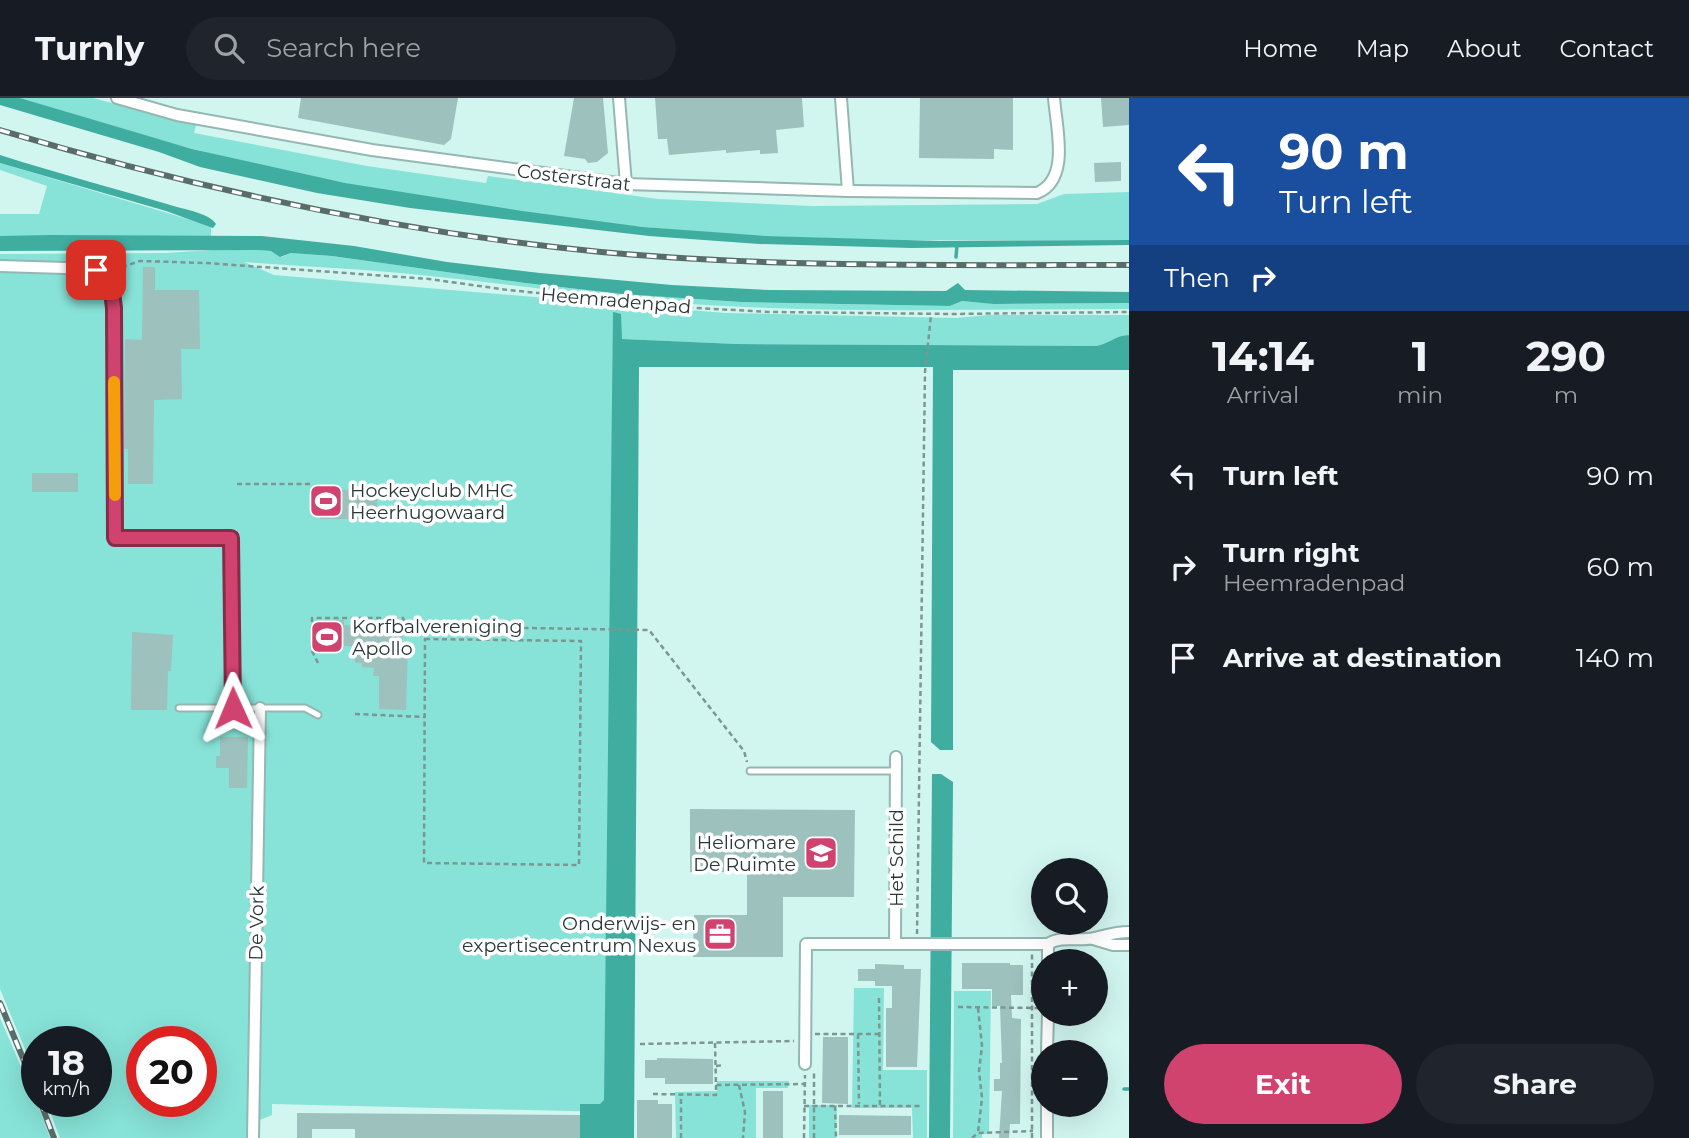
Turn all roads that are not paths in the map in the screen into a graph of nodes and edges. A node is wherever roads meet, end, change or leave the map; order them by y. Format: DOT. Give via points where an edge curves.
graph roads {
  1 [pos="117,98"];
  2 [pos="619,98"];
  3 [pos="841,98"];
  4 [pos="1054,98"];
  5 [pos="626,184"];
  6 [pos="848,191"];
  7 [pos="0,266"];
  8 [pos="106,274"];
  9 [pos="179,708"];
  10 [pos="233,708"];
  11 [pos="260,708"];
  12 [pos="318,715"];
  13 [pos="896,757"];
  14 [pos="751,771"];
  15 [pos="896,771"];
  16 [pos="1129,932"];
  17 [pos="1093,939"];
  18 [pos="895,944"];
  19 [pos="1048,944"];
  20 [pos="1129,945"];
  21 [pos="1048,949"];
  22 [pos="805,1065"];
  23 [pos="253,1138"];
  1 -- 5 [label="street, Costerstraat" via="177,115 372,150"];
  2 -- 5 [label="street"];
  3 -- 6 [label="street"];
  4 -- 6 [label="street, Costerstraat" via="1059,167 1046,189 1037,193"];
  5 -- 6 [label="street, Costerstraat"];
  7 -- 8 [label="street"];
  8 -- 10 [label="lane" via="114,308 115,538 231,538"];
  9 -- 10 [label="lane"];
  10 -- 11 [label="lane"];
  11 -- 12 [label="lane" via="305,708"];
  11 -- 23 [label="street, De Vork"];
  13 -- 15 [label="street, Het Schild"];
  14 -- 15 [label="lane"];
  15 -- 18 [label="street, Het Schild"];
  16 -- 17 [label="street"];
  17 -- 19 [label="street"];
  17 -- 20 [label="street"];
  18 -- 19 [label="street"];
  18 -- 22 [label="street" via="806,944"];
  19 -- 21 [label="street"];
}
